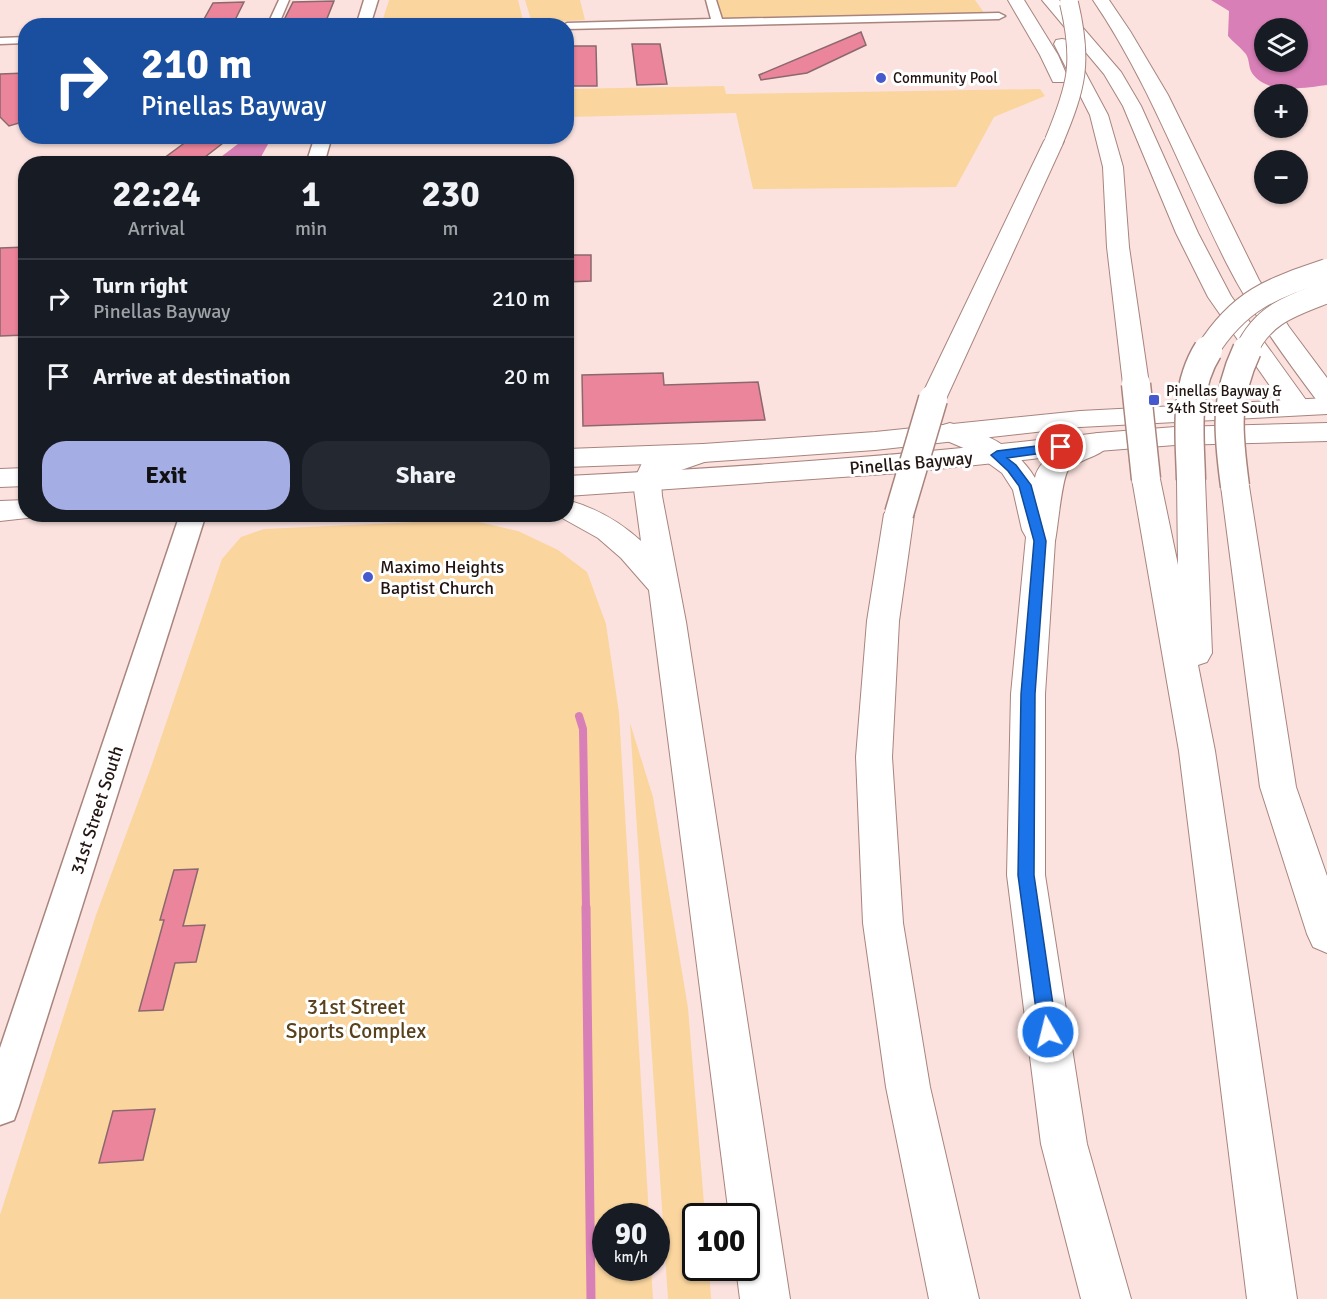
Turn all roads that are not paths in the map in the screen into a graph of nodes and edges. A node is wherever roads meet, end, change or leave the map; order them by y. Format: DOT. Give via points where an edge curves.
graph roads {
  1 [pos="284,0"];
  2 [pos="371,0"];
  3 [pos="711,0"];
  4 [pos="1016,0"];
  5 [pos="1032,0"];
  6 [pos="1050,0"];
  7 [pos="1101,0"];
  8 [pos="1068,1"];
  9 [pos="999,16"];
  10 [pos="276,18"];
  11 [pos="365,18"];
  12 [pos="718,23"];
  13 [pos="574,26"];
  14 [pos="18,40"];
  15 [pos="0,41"];
  16 [pos="1079,125"];
  17 [pos="1096,193"];
  18 [pos="1118,247"];
  19 [pos="1327,270"];
  20 [pos="1327,292"];
  21 [pos="1290,346"];
  22 [pos="1327,376"];
  23 [pos="1327,396"];
  24 [pos="1327,406"];
  25 [pos="1298,407"];
  26 [pos="950,432"];
  27 [pos="1323,437"];
  28 [pos="1098,442"];
  29 [pos="703,453"];
  30 [pos="997,455"];
  31 [pos="574,458"];
  32 [pos="18,477"];
  33 [pos="0,478"];
  34 [pos="647,482"];
  35 [pos="574,486"];
  36 [pos="18,510"];
  37 [pos="0,511"];
  38 [pos="574,512"];
  39 [pos="190,522"];
  40 [pos="1040,541"];
  41 [pos="664,588"];
  42 [pos="1197,751"];
  43 [pos="1327,934"];
  44 [pos="0,1105"];
  45 [pos="765,1299"];
  46 [pos="954,1299"];
  47 [pos="1106,1299"];
  48 [pos="1272,1299"];
  1 -- 10 [label="street"];
  2 -- 11 [label="street"];
  3 -- 12 [label="street"];
  4 -- 16 [label="main road" via="1049,55"];
  5 -- 18 [label="main road" via="1054,29 1099,114 1113,167"];
  6 -- 25 [label="main road" via="1112,72 1132,106 1220,297"];
  7 -- 21 [label="main road" via="1144,67 1239,265"];
  8 -- 46 [label="main road, bridge" via="1080,61 1074,94 933,399 899,514 883,621 874,757 883,923 908,1086"];
  9 -- 12 [label="street"];
  12 -- 13 [label="street"];
  14 -- 15 [label="street"];
  17 -- 18 [label="main road"];
  18 -- 42 [label="main road, bridge" via="1146,479"];
  19 -- 42 [label="main road, bridge" via="1282,285 1243,307 1223,326 1198,366 1189,401"];
  20 -- 43 [label="main road, bridge" via="1285,310 1258,328 1229,390 1228,428 1278,787"];
  21 -- 22 [label="main road"];
  21 -- 23 [label="main road"];
  24 -- 25 [label="main road, Pinellas Bayway"];
  25 -- 26 [label="main road, Pinellas Bayway" via="1080,419"];
  25 -- 27 [label="main road"];
  26 -- 29 [label="main road, Pinellas Bayway"];
  26 -- 30 [label="main road"];
  27 -- 28 [label="main road, Pinellas Bayway" via="1175,436"];
  28 -- 30 [label="main road, Pinellas Bayway"];
  28 -- 40 [label="main road" via="1060,461 1050,472"];
  29 -- 31 [label="main road, Pinellas Bayway"];
  29 -- 34 [label="main road" via="652,470"];
  30 -- 34 [label="main road, Pinellas Bayway" via="768,476"];
  30 -- 40 [label="main road" via="1025,485"];
  32 -- 33 [label="main road"];
  34 -- 35 [label="main road, Pinellas Bayway"];
  34 -- 41 [label="main road"];
  36 -- 37 [label="main road"];
  38 -- 41 [label="main road" via="608,530 636,552"];
  39 -- 44 [label="street, 31st Street South"];
  40 -- 47 [label="main road" via="1028,694 1026,875 1064,1144"];
  41 -- 45 [label="main road"];
  42 -- 48 [label="main road"];
}
